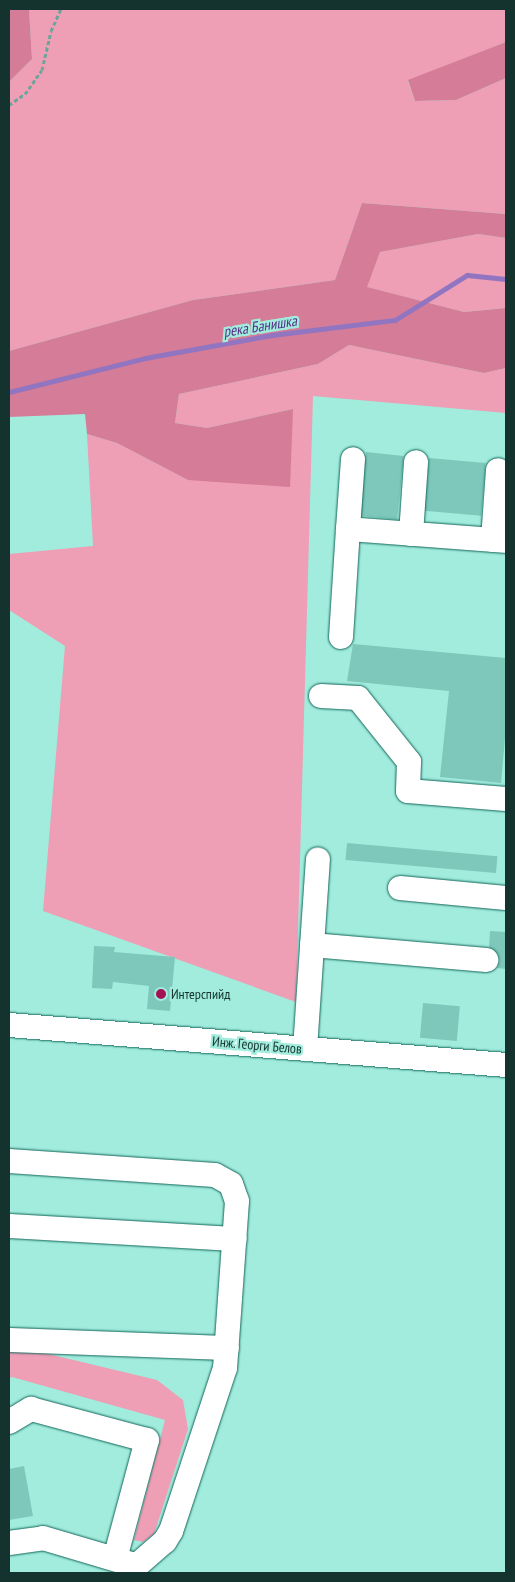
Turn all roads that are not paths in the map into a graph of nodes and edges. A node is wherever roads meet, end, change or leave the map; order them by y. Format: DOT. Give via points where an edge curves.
graph roads {
  1 [pos="353,459"];
  2 [pos="416,462"];
  3 [pos="498,470"];
  4 [pos="348,529"];
  5 [pos="411,534"];
  6 [pos="500,540"];
  7 [pos="341,637"];
  8 [pos="321,696"];
  9 [pos="506,799"];
  10 [pos="318,860"];
  11 [pos="400,888"];
  12 [pos="506,898"];
  13 [pos="312,945"];
  14 [pos="486,960"];
  15 [pos="9,1025"];
  16 [pos="305,1049"];
  17 [pos="506,1064"];
  18 [pos="9,1161"];
  19 [pos="9,1226"];
  20 [pos="235,1239"];
  21 [pos="9,1340"];
  22 [pos="227,1348"];
  23 [pos="9,1422"];
  24 [pos="9,1543"];
  25 [pos="126,1566"];
  1 -- 4 [label="street"];
  2 -- 5 [label="street"];
  3 -- 6 [label="street"];
  4 -- 5 [label="street"];
  4 -- 7 [label="street"];
  5 -- 6 [label="street"];
  8 -- 9 [label="street" via="358,698 409,762 408,791"];
  10 -- 13 [label="street"];
  11 -- 12 [label="street"];
  13 -- 14 [label="street"];
  13 -- 16 [label="street"];
  15 -- 16 [label="street, Инж. Георги Белов"];
  16 -- 17 [label="street, Инж. Георги Белов"];
  18 -- 20 [label="street" via="215,1175 231,1184 237,1201"];
  19 -- 20 [label="street"];
  20 -- 22 [label="street"];
  21 -- 22 [label="street"];
  22 -- 25 [label="street" via="225,1368 171,1531 165,1541"];
  23 -- 25 [label="street" via="31,1409 148,1440"];
  24 -- 25 [label="street" via="43,1538"];
}
